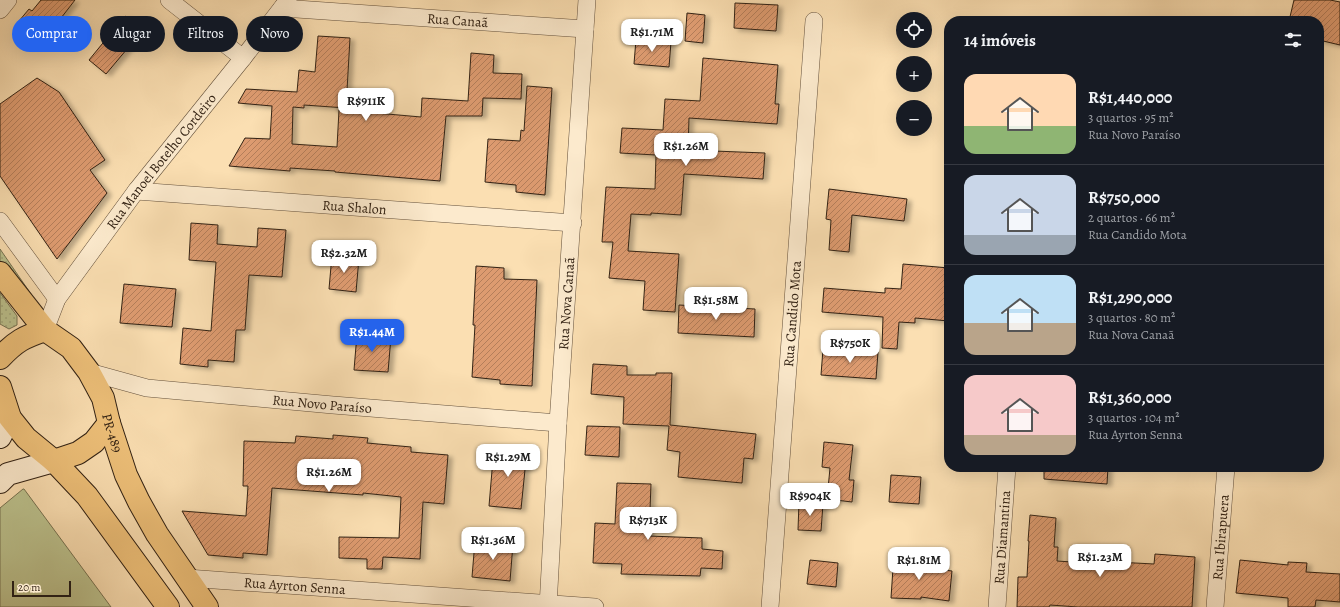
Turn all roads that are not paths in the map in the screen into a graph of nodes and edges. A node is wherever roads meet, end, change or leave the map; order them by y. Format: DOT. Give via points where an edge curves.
graph roads {
  1 [pos="8,0"];
  2 [pos="169,0"];
  3 [pos="587,0"];
  4 [pos="285,4"];
  5 [pos="0,10"];
  6 [pos="814,22"];
  7 [pos="585,29"];
  8 [pos="244,58"];
  9 [pos="136,192"];
  10 [pos="0,220"];
  11 [pos="573,223"];
  12 [pos="0,273"];
  13 [pos="57,299"];
  14 [pos="45,330"];
  15 [pos="0,358"];
  16 [pos="89,372"];
  17 [pos="0,389"];
  18 [pos="10,418"];
  19 [pos="109,423"];
  20 [pos="558,423"];
  21 [pos="0,437"];
  22 [pos="54,461"];
  23 [pos="1007,472"];
  24 [pos="1226,472"];
  25 [pos="4,478"];
  26 [pos="187,578"];
  27 [pos="548,606"];
  28 [pos="168,607"];
  29 [pos="207,607"];
  30 [pos="595,607"];
  31 [pos="770,607"];
  32 [pos="997,607"];
  33 [pos="1215,607"];
  1 -- 5 [label="street"];
  2 -- 8 [label="street"];
  3 -- 7 [label="street, Rua Nova Canaã"];
  4 -- 7 [label="street, Rua Canaã"];
  4 -- 8 [label="street, Rua Manoel Botelho Cordeiro"];
  6 -- 31 [label="street, Rua Candido Mota"];
  7 -- 11 [label="street, Rua Nova Canaã"];
  8 -- 9 [label="street, Rua Manoel Botelho Cordeiro"];
  9 -- 11 [label="street, Rua Shalon"];
  9 -- 13 [label="street, Rua Manoel Botelho Cordeiro"];
  10 -- 13 [label="street"];
  11 -- 20 [label="street, Rua Nova Canaã"];
  12 -- 14 [label="main road, PR-489 / PR-489"];
  13 -- 14 [label="street, Rua Manoel Botelho Cordeiro"];
  14 -- 15 [label="main road" via="26,336 12,345"];
  14 -- 16 [label="main road, PR-489 / PR-489" via="71,348"];
  16 -- 19 [label="main road, PR-489 / PR-489" via="103,398"];
  16 -- 20 [label="street, Rua Novo Paraíso" via="147,388"];
  17 -- 18 [label="main road"];
  18 -- 21 [label="street"];
  18 -- 22 [label="main road" via="26,438"];
  19 -- 22 [label="main road" via="94,442 78,453"];
  19 -- 26 [label="main road, PR-489 / PR-489" via="126,475 139,502"];
  20 -- 27 [label="street, Rua Nova Canaã"];
  22 -- 25 [label="street"];
  22 -- 28 [label="main road" via="86,496"];
  23 -- 32 [label="street, Rua Diamantina"];
  24 -- 33 [label="street, Rua Ibirapuera"];
  26 -- 27 [label="street, Rua Ayrton Senna"];
  26 -- 29 [label="main road, PR-489 / PR-489"];
  27 -- 30 [label="street, Rua Ayrton Senna"];
}
